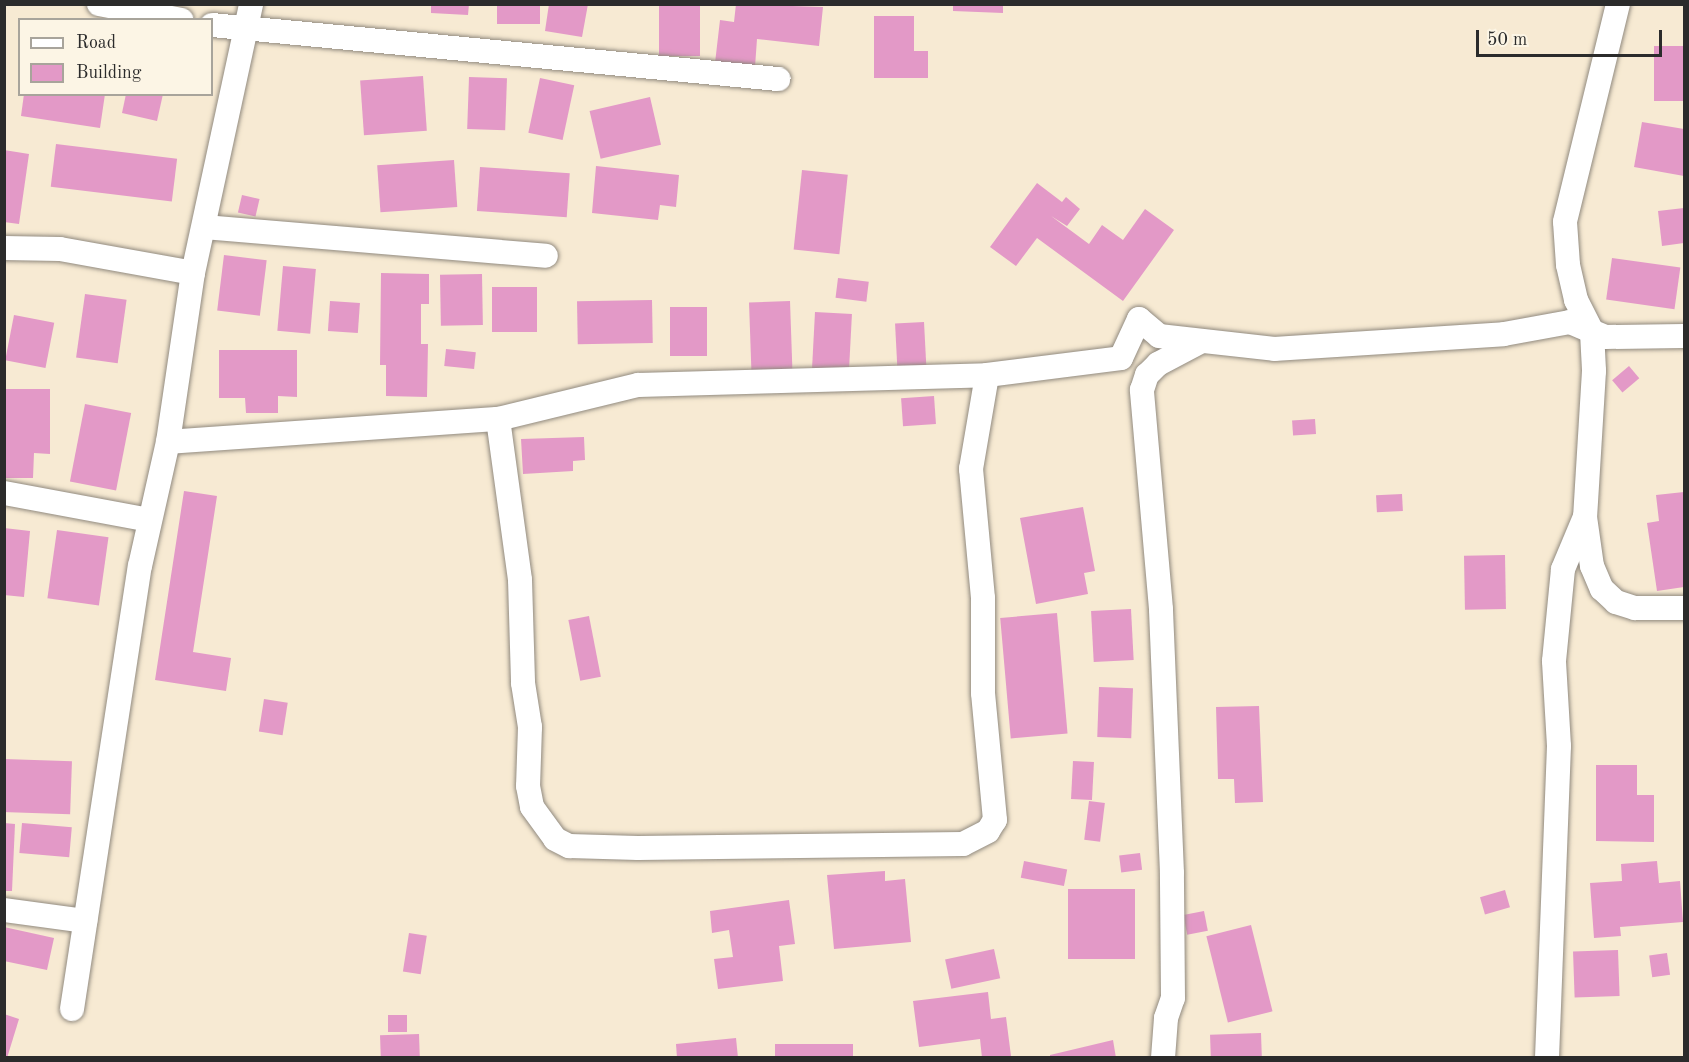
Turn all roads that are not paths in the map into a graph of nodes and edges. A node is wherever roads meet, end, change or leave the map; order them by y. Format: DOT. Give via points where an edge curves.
graph roads {
  1 [pos="99,4"];
  2 [pos="251,4"];
  3 [pos="1618,4"];
  4 [pos="171,18"];
  5 [pos="213,25"];
  6 [pos="246,31"];
  7 [pos="778,79"];
  8 [pos="204,227"];
  9 [pos="4,248"];
  10 [pos="546,256"];
  11 [pos="194,273"];
  12 [pos="1592,332"];
  13 [pos="1684,336"];
  14 [pos="1200,342"];
  15 [pos="1121,358"];
  16 [pos="987,375"];
  17 [pos="1142,390"];
  18 [pos="498,419"];
  19 [pos="168,442"];
  20 [pos="4,493"];
  21 [pos="1585,517"];
  22 [pos="149,520"];
  23 [pos="1684,608"];
  24 [pos="4,910"];
  25 [pos="85,921"];
  26 [pos="72,1009"];
  27 [pos="1163,1058"];
  28 [pos="1547,1058"];
  1 -- 4 [label="street"];
  2 -- 6 [label="street"];
  3 -- 12 [label="street" via="1565,222 1576,300"];
  5 -- 6 [label="street"];
  6 -- 7 [label="street"];
  6 -- 8 [label="street"];
  8 -- 10 [label="street"];
  8 -- 11 [label="street"];
  9 -- 11 [label="street" via="60,249"];
  11 -- 19 [label="street"];
  12 -- 13 [label="street" via="1605,337"];
  12 -- 14 [label="street" via="1570,322 1504,334 1274,349"];
  12 -- 21 [label="street" via="1594,372"];
  14 -- 15 [label="street" via="1159,336 1139,319"];
  14 -- 17 [label="street" via="1158,364 1147,375"];
  15 -- 16 [label="street"];
  15 -- 17 [label="street"];
  16 -- 18 [label="street" via="638,385"];
  16 -- 18 [label="street" via="972,469 995,820 988,831 963,844 638,848 569,846 555,839 531,807 528,786 530,727 523,683 520,580"];
  17 -- 27 [label="street" via="1161,609 1172,873 1173,998 1166,1018"];
  18 -- 19 [label="street"];
  19 -- 22 [label="street"];
  20 -- 22 [label="street"];
  21 -- 23 [label="street" via="1592,566 1609,596 1635,608"];
  21 -- 28 [label="street" via="1563,569 1554,661 1559,746"];
  22 -- 25 [label="street"];
  24 -- 25 [label="street"];
  25 -- 26 [label="street"];
}
